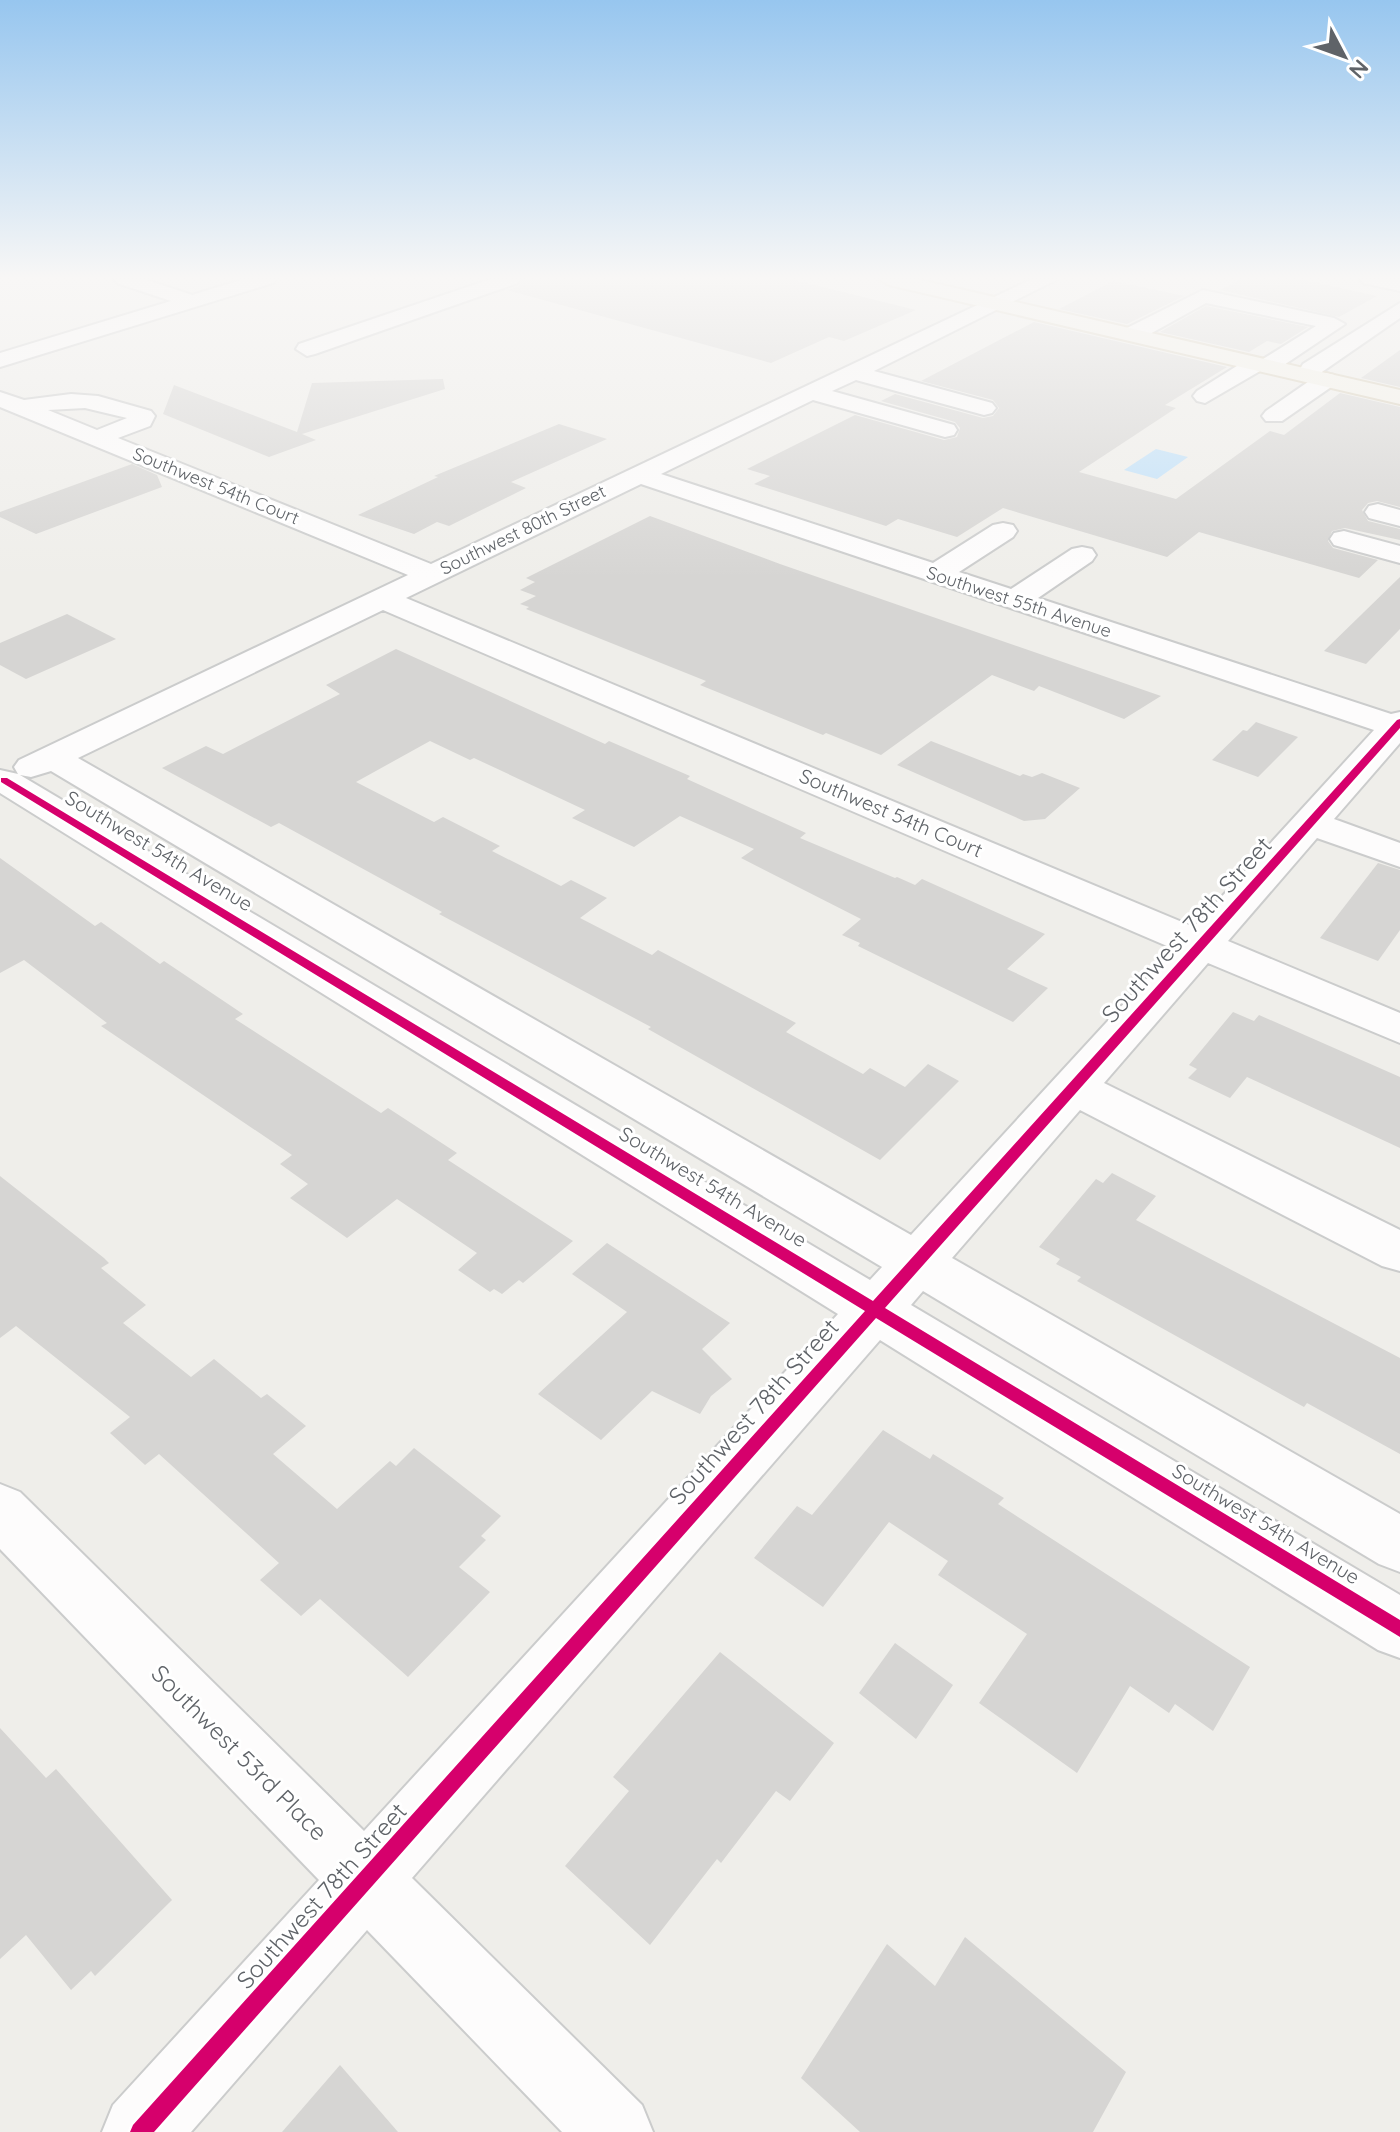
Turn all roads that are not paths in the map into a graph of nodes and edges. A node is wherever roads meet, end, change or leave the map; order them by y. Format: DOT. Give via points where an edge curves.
graph roads {
  1 [pos="838,378"];
  2 [pos="876,378"];
  3 [pos="1237,378"];
  4 [pos="1319,378"];
  5 [pos="1326,380"];
  6 [pos="809,392"];
  7 [pos="1205,396"];
  8 [pos="1400,397"];
  9 [pos="11,403"];
  10 [pos="984,408"];
  11 [pos="1274,416"];
  12 [pos="945,430"];
  13 [pos="97,438"];
  14 [pos="638,475"];
  15 [pos="1003,531"];
  16 [pos="1344,539"];
  17 [pos="1082,555"];
  18 [pos="1400,555"];
  19 [pos="431,574"];
  20 [pos="936,574"];
  21 [pos="381,598"];
  22 [pos="1015,600"];
  23 [pos="1399,725"];
  24 [pos="52,757"];
  25 [pos="2,781"];
  26 [pos="1312,823"];
  27 [pos="1400,856"];
  28 [pos="1203,946"];
  29 [pos="1400,1029"];
  30 [pos="1075,1088"];
  31 [pos="1400,1252"];
  32 [pos="917,1263"];
  33 [pos="875,1310"];
  34 [pos="0,1510"];
  35 [pos="1400,1545"];
  36 [pos="1400,1629"];
  37 [pos="366,1880"];
  38 [pos="140,2132"];
  39 [pos="615,2132"];
  1 -- 6 [label="street, Southwest 80th Street"];
  2 -- 10 [label="street"];
  3 -- 7 [label="street"];
  4 -- 5 [label="main road"];
  5 -- 8 [label="main road"];
  5 -- 11 [label="street"];
  6 -- 12 [label="street"];
  6 -- 14 [label="street, Southwest 80th Street"];
  9 -- 13 [label="street, Southwest 54th Court"];
  9 -- 13 [label="street" via="93,400 143,416"];
  13 -- 19 [label="street, Southwest 54th Court"];
  14 -- 19 [label="street, Southwest 80th Street"];
  14 -- 20 [label="street, Southwest 55th Avenue"];
  15 -- 20 [label="street"];
  16 -- 18 [label="street"];
  17 -- 22 [label="street"];
  19 -- 21 [label="street, Southwest 80th Street"];
  20 -- 22 [label="street, Southwest 55th Avenue"];
  21 -- 24 [label="street, Southwest 80th Street"];
  21 -- 28 [label="street, Southwest 54th Court"];
  22 -- 23 [label="street, Southwest 55th Avenue"];
  23 -- 26 [label="street, Southwest 78th Street"];
  24 -- 25 [label="street, Southwest 80th Street"];
  24 -- 32 [label="street, Southwest 54th Avenue"];
  25 -- 33 [label="street, Southwest 54th Avenue"];
  26 -- 27 [label="street"];
  26 -- 28 [label="street, Southwest 78th Street"];
  28 -- 29 [label="street, Southwest 54th Court"];
  28 -- 30 [label="street, Southwest 78th Street"];
  30 -- 31 [label="street"];
  30 -- 32 [label="street, Southwest 78th Street"];
  32 -- 33 [label="street, Southwest 78th Street"];
  32 -- 35 [label="street, Southwest 54th Avenue"];
  33 -- 36 [label="street, Southwest 54th Avenue"];
  33 -- 37 [label="street, Southwest 78th Street"];
  34 -- 37 [label="street, Southwest 53rd Place"];
  37 -- 38 [label="street, Southwest 78th Street"];
  37 -- 39 [label="street, Southwest 53rd Place"];
}
